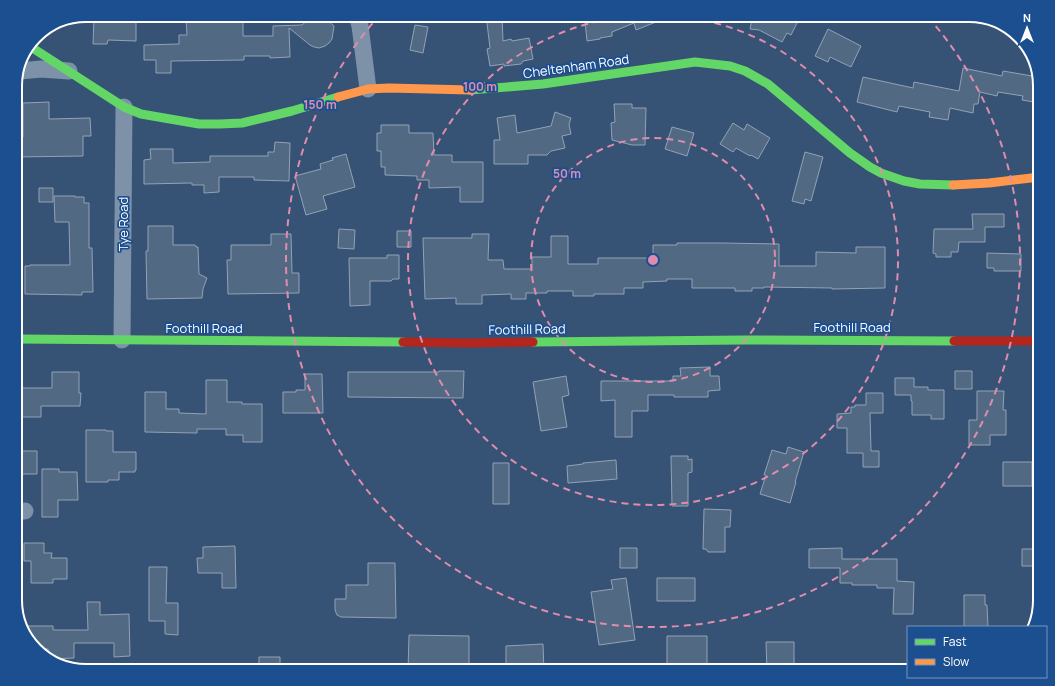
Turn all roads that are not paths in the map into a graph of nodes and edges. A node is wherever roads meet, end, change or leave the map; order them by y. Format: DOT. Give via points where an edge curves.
graph roads {
  1 [pos="359,22"];
  2 [pos="34,49"];
  3 [pos="24,71"];
  4 [pos="69,72"];
  5 [pos="368,89"];
  6 [pos="124,107"];
  7 [pos="1033,178"];
  8 [pos="22,339"];
  9 [pos="122,340"];
  10 [pos="1033,340"];
  1 -- 5 [label="street"];
  2 -- 4 [label="street, Cheltenham Road"];
  3 -- 4 [label="street" via="41,69"];
  4 -- 6 [label="street, Cheltenham Road"];
  5 -- 6 [label="street, Cheltenham Road" via="292,111 220,124 200,124 141,114"];
  5 -- 7 [label="street, Cheltenham Road" via="464,91 543,84 694,62 718,64 740,68 768,84 853,156 886,175 904,181 932,185"];
  6 -- 9 [label="street, Tye Road"];
  8 -- 9 [label="street, Foothill Road"];
  9 -- 10 [label="street, Foothill Road" via="469,343"];
}
